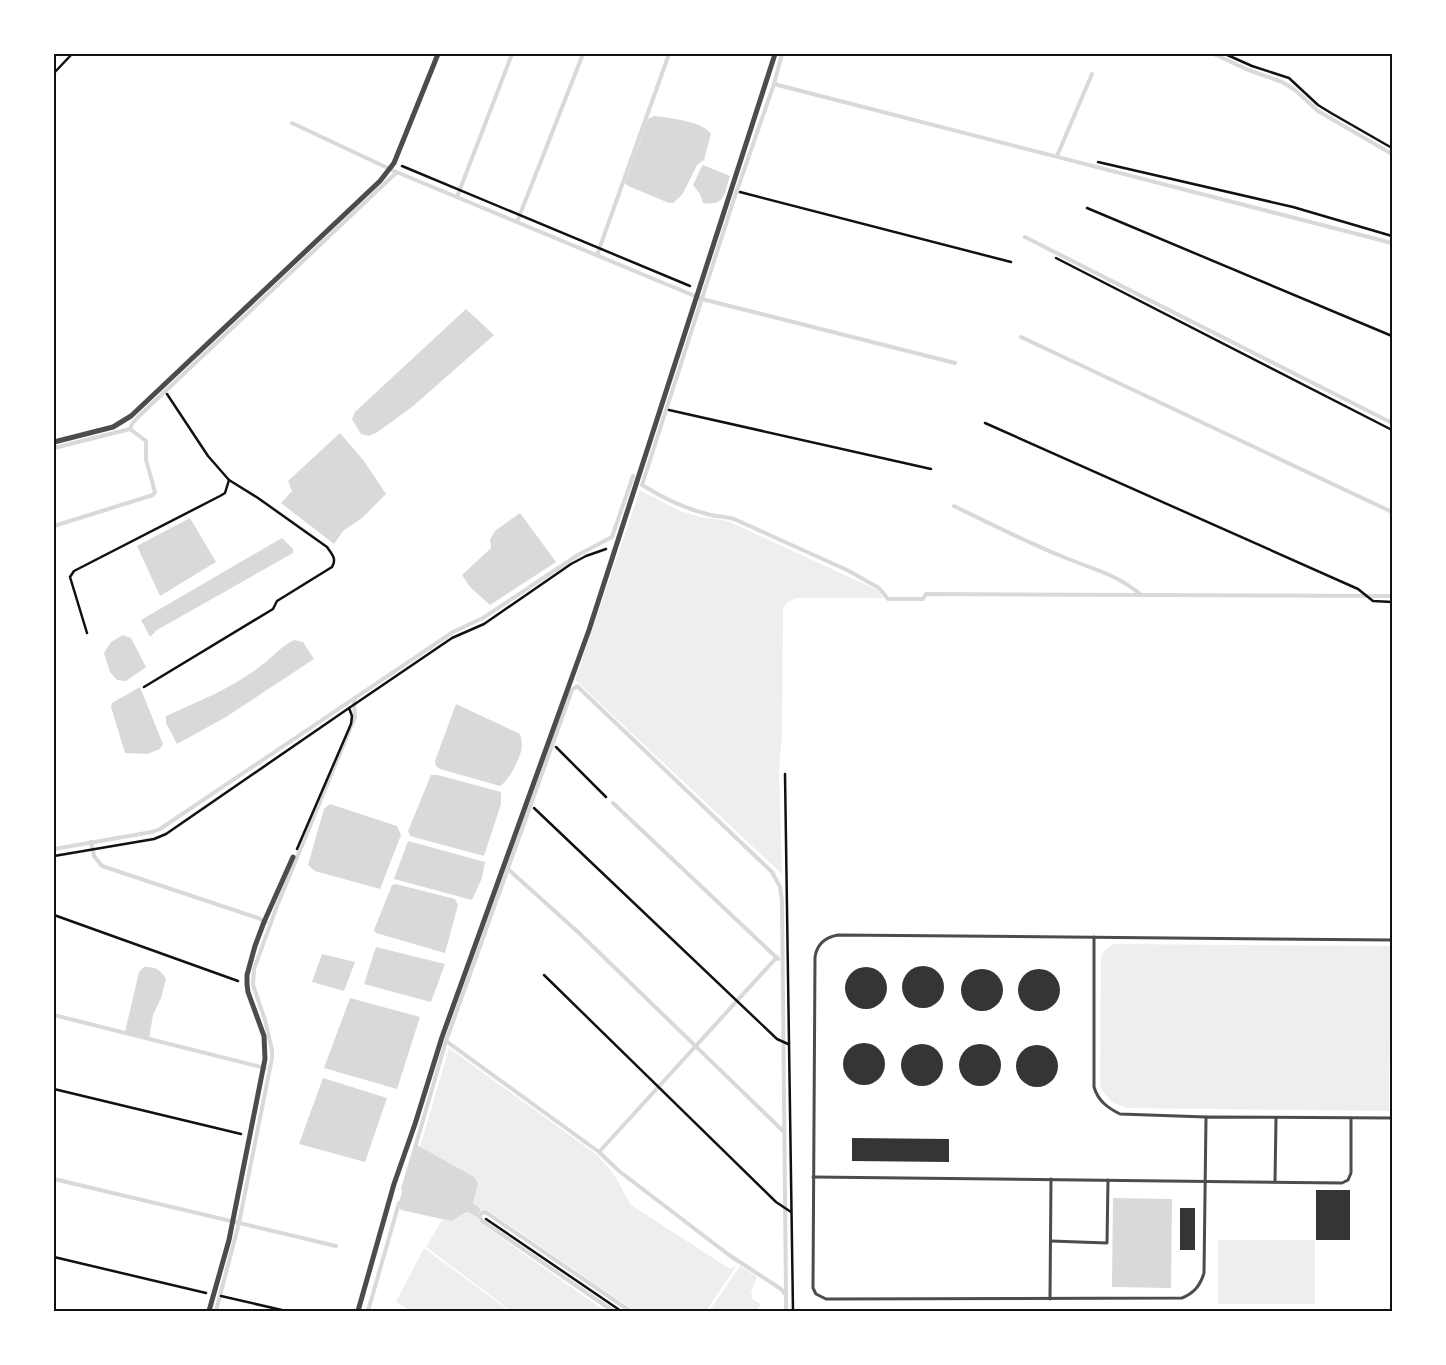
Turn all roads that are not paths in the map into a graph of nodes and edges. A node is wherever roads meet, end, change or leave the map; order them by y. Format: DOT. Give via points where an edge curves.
graph roads {
  1 [pos="438,54"];
  2 [pos="775,54"];
  3 [pos="54,442"];
  4 [pos="293,857"];
  5 [pos="1094,938"];
  6 [pos="1392,940"];
  7 [pos="1206,1117"];
  8 [pos="1276,1118"];
  9 [pos="1350,1118"];
  10 [pos="1392,1118"];
  11 [pos="813,1177"];
  12 [pos="1051,1180"];
  13 [pos="1108,1180"];
  14 [pos="1204,1181"];
  15 [pos="1275,1182"];
  16 [pos="1051,1241"];
  17 [pos="1050,1299"];
  18 [pos="209,1311"];
  19 [pos="358,1311"];
  1 -- 3 [label="street" via="394,163 380,181 132,416 113,427"];
  2 -- 19 [label="street" via="589,630 442,1037 394,1184"];
  4 -- 18 [label="street" via="255,946 246,984 264,1036 265,1059 229,1240"];
  5 -- 6 [label="lane"];
  5 -- 7 [label="lane" via="1094,1087 1098,1098 1120,1114"];
  5 -- 11 [label="lane" via="838,935 824,941 815,957"];
  7 -- 8 [label="lane"];
  7 -- 14 [label="lane"];
  8 -- 9 [label="lane"];
  8 -- 15 [label="lane"];
  9 -- 10 [label="lane"];
  9 -- 15 [label="lane" via="1351,1173 1348,1180 1342,1183"];
  11 -- 12 [label="lane"];
  11 -- 17 [label="lane" via="813,1288 820,1298"];
  12 -- 13 [label="lane"];
  12 -- 16 [label="lane"];
  13 -- 14 [label="lane"];
  13 -- 16 [label="lane" via="1106,1243"];
  14 -- 15 [label="lane"];
  14 -- 17 [label="lane" via="1204,1273 1194,1292 1182,1298"];
  16 -- 17 [label="lane"];
}
